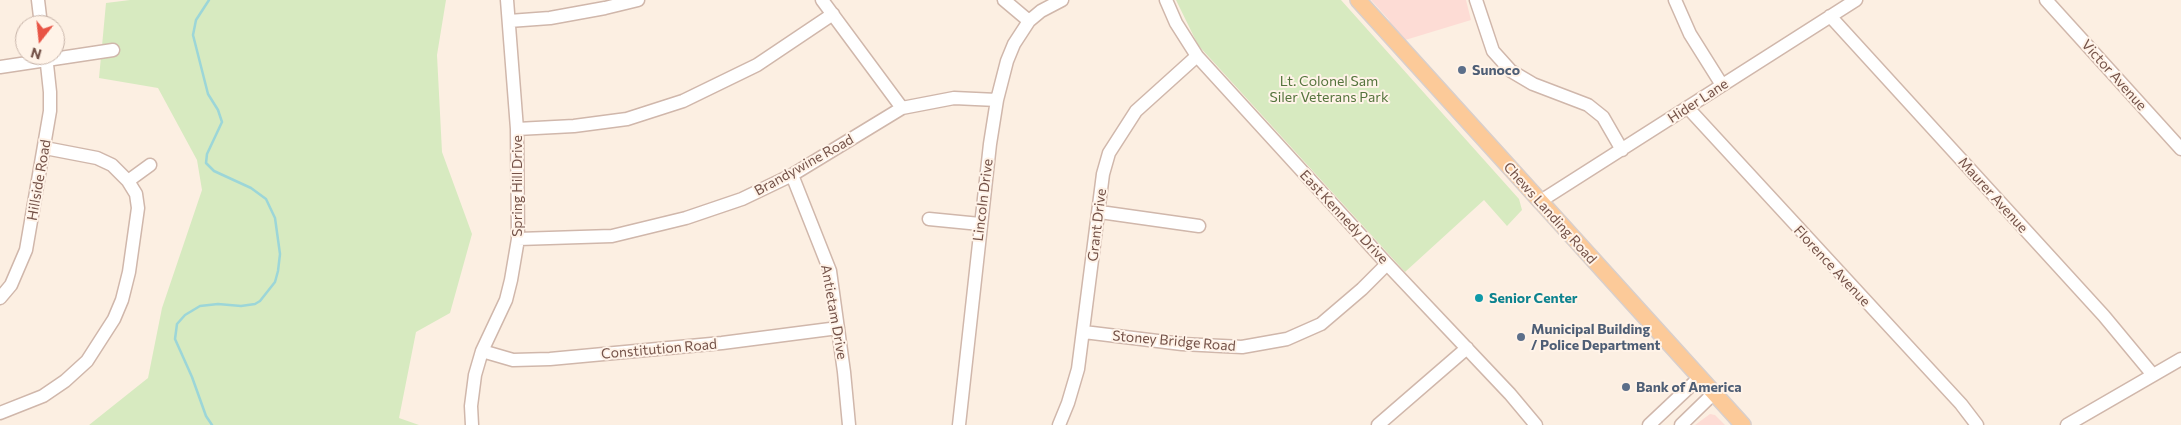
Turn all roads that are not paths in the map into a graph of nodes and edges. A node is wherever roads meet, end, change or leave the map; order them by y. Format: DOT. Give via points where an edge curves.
graph roads {
  1 [pos="38,0"];
  2 [pos="507,0"];
  3 [pos="638,0"];
  4 [pos="822,0"];
  5 [pos="1004,0"];
  6 [pos="1062,0"];
  7 [pos="1166,0"];
  8 [pos="1358,0"];
  9 [pos="1476,0"];
  10 [pos="1675,0"];
  11 [pos="1856,0"];
  12 [pos="2046,0"];
  13 [pos="833,14"];
  14 [pos="40,15"];
  15 [pos="1830,16"];
  16 [pos="509,21"];
  17 [pos="1029,21"];
  18 [pos="113,50"];
  19 [pos="65,56"];
  20 [pos="1197,56"];
  21 [pos="15,64"];
  22 [pos="47,65"];
  23 [pos="0,67"];
  24 [pos="1722,85"];
  25 [pos="997,100"];
  26 [pos="902,108"];
  27 [pos="1688,108"];
  28 [pos="517,129"];
  29 [pos="45,148"];
  30 [pos="2181,149"];
  31 [pos="1622,150"];
  32 [pos="150,165"];
  33 [pos="792,175"];
  34 [pos="128,181"];
  35 [pos="1539,202"];
  36 [pos="1100,212"];
  37 [pos="929,219"];
  38 [pos="980,224"];
  39 [pos="1199,226"];
  40 [pos="518,238"];
  41 [pos="1387,264"];
  42 [pos="0,298"];
  43 [pos="838,328"];
  44 [pos="1084,332"];
  45 [pos="1467,348"];
  46 [pos="482,351"];
  47 [pos="2181,359"];
  48 [pos="2153,375"];
  49 [pos="1700,377"];
  50 [pos="1714,393"];
  51 [pos="0,413"];
  52 [pos="472,425"];
  53 [pos="849,425"];
  54 [pos="958,425"];
  55 [pos="1059,425"];
  56 [pos="1378,425"];
  57 [pos="1536,425"];
  58 [pos="1649,425"];
  59 [pos="1681,425"];
  60 [pos="1743,425"];
  61 [pos="1977,425"];
  62 [pos="2067,425"];
  1 -- 14 [label="street"];
  2 -- 16 [label="street, Spring Hill Drive"];
  3 -- 16 [label="street" via="550,18"];
  4 -- 13 [label="street"];
  5 -- 17 [label="street"];
  6 -- 17 [label="street, Lincoln Drive"];
  7 -- 20 [label="street, East Kennedy Drive"];
  8 -- 35 [label="main road, Chews Landing Road"];
  9 -- 31 [label="street" via="1493,51 1511,71 1533,84 1588,105 1603,117"];
  10 -- 24 [label="street" via="1690,34"];
  11 -- 15 [label="street, Hider Lane"];
  12 -- 30 [label="street, Victor Avenue"];
  13 -- 26 [label="street"];
  13 -- 28 [label="street" via="756,65 684,101 627,119"];
  15 -- 24 [label="street, Hider Lane"];
  15 -- 48 [label="street, Maurer Avenue" via="2104,316"];
  16 -- 28 [label="street, Spring Hill Drive"];
  17 -- 25 [label="street, Lincoln Drive" via="1010,52"];
  18 -- 19 [label="street"];
  20 -- 36 [label="street, Grant Drive" via="1136,111 1121,133 1109,153 1103,174"];
  20 -- 41 [label="street, East Kennedy Drive"];
  21 -- 23 [label="street"];
  22 -- 29 [label="street, Hillside Road" via="50,102"];
  24 -- 27 [label="street, Hider Lane"];
  25 -- 26 [label="street, Brandywine Road" via="954,98"];
  25 -- 38 [label="street, Lincoln Drive"];
  26 -- 33 [label="street, Brandywine Road"];
  27 -- 31 [label="street, Hider Lane"];
  27 -- 61 [label="street, Florence Avenue"];
  28 -- 40 [label="street, Spring Hill Drive"];
  29 -- 34 [label="street" via="97,158 112,165"];
  29 -- 42 [label="street, Hillside Road" via="26,250 11,284"];
  31 -- 35 [label="street, Hider Lane"];
  32 -- 34 [label="street"];
  33 -- 40 [label="street, Brandywine Road" via="742,199 695,215 612,236"];
  33 -- 43 [label="street, Antietam Drive" via="830,271"];
  34 -- 51 [label="street" via="136,194 138,220 126,284 111,326 87,361 65,381 43,396"];
  35 -- 49 [label="main road, Chews Landing Road"];
  36 -- 39 [label="street"];
  36 -- 44 [label="street, Grant Drive"];
  37 -- 38 [label="street"];
  38 -- 54 [label="street, Lincoln Drive"];
  40 -- 46 [label="street, Spring Hill Drive" via="506,300"];
  41 -- 44 [label="street, Stoney Bridge Road" via="1322,324 1287,339 1242,347 1182,344"];
  41 -- 45 [label="street, East Kennedy Drive"];
  43 -- 46 [label="street, Constitution Road" via="550,359 513,360"];
  43 -- 53 [label="street, Antietam Drive"];
  44 -- 55 [label="street, Grant Drive" via="1078,369"];
  45 -- 56 [label="street"];
  45 -- 57 [label="street, East Kennedy Drive"];
  46 -- 52 [label="street, Spring Hill Drive" via="475,375"];
  47 -- 48 [label="street"];
  48 -- 62 [label="street"];
  49 -- 50 [label="main road, Chews Landing Road"];
  49 -- 58 [label="street"];
  50 -- 59 [label="street"];
  50 -- 60 [label="main road, Chews Landing Road"];
}
